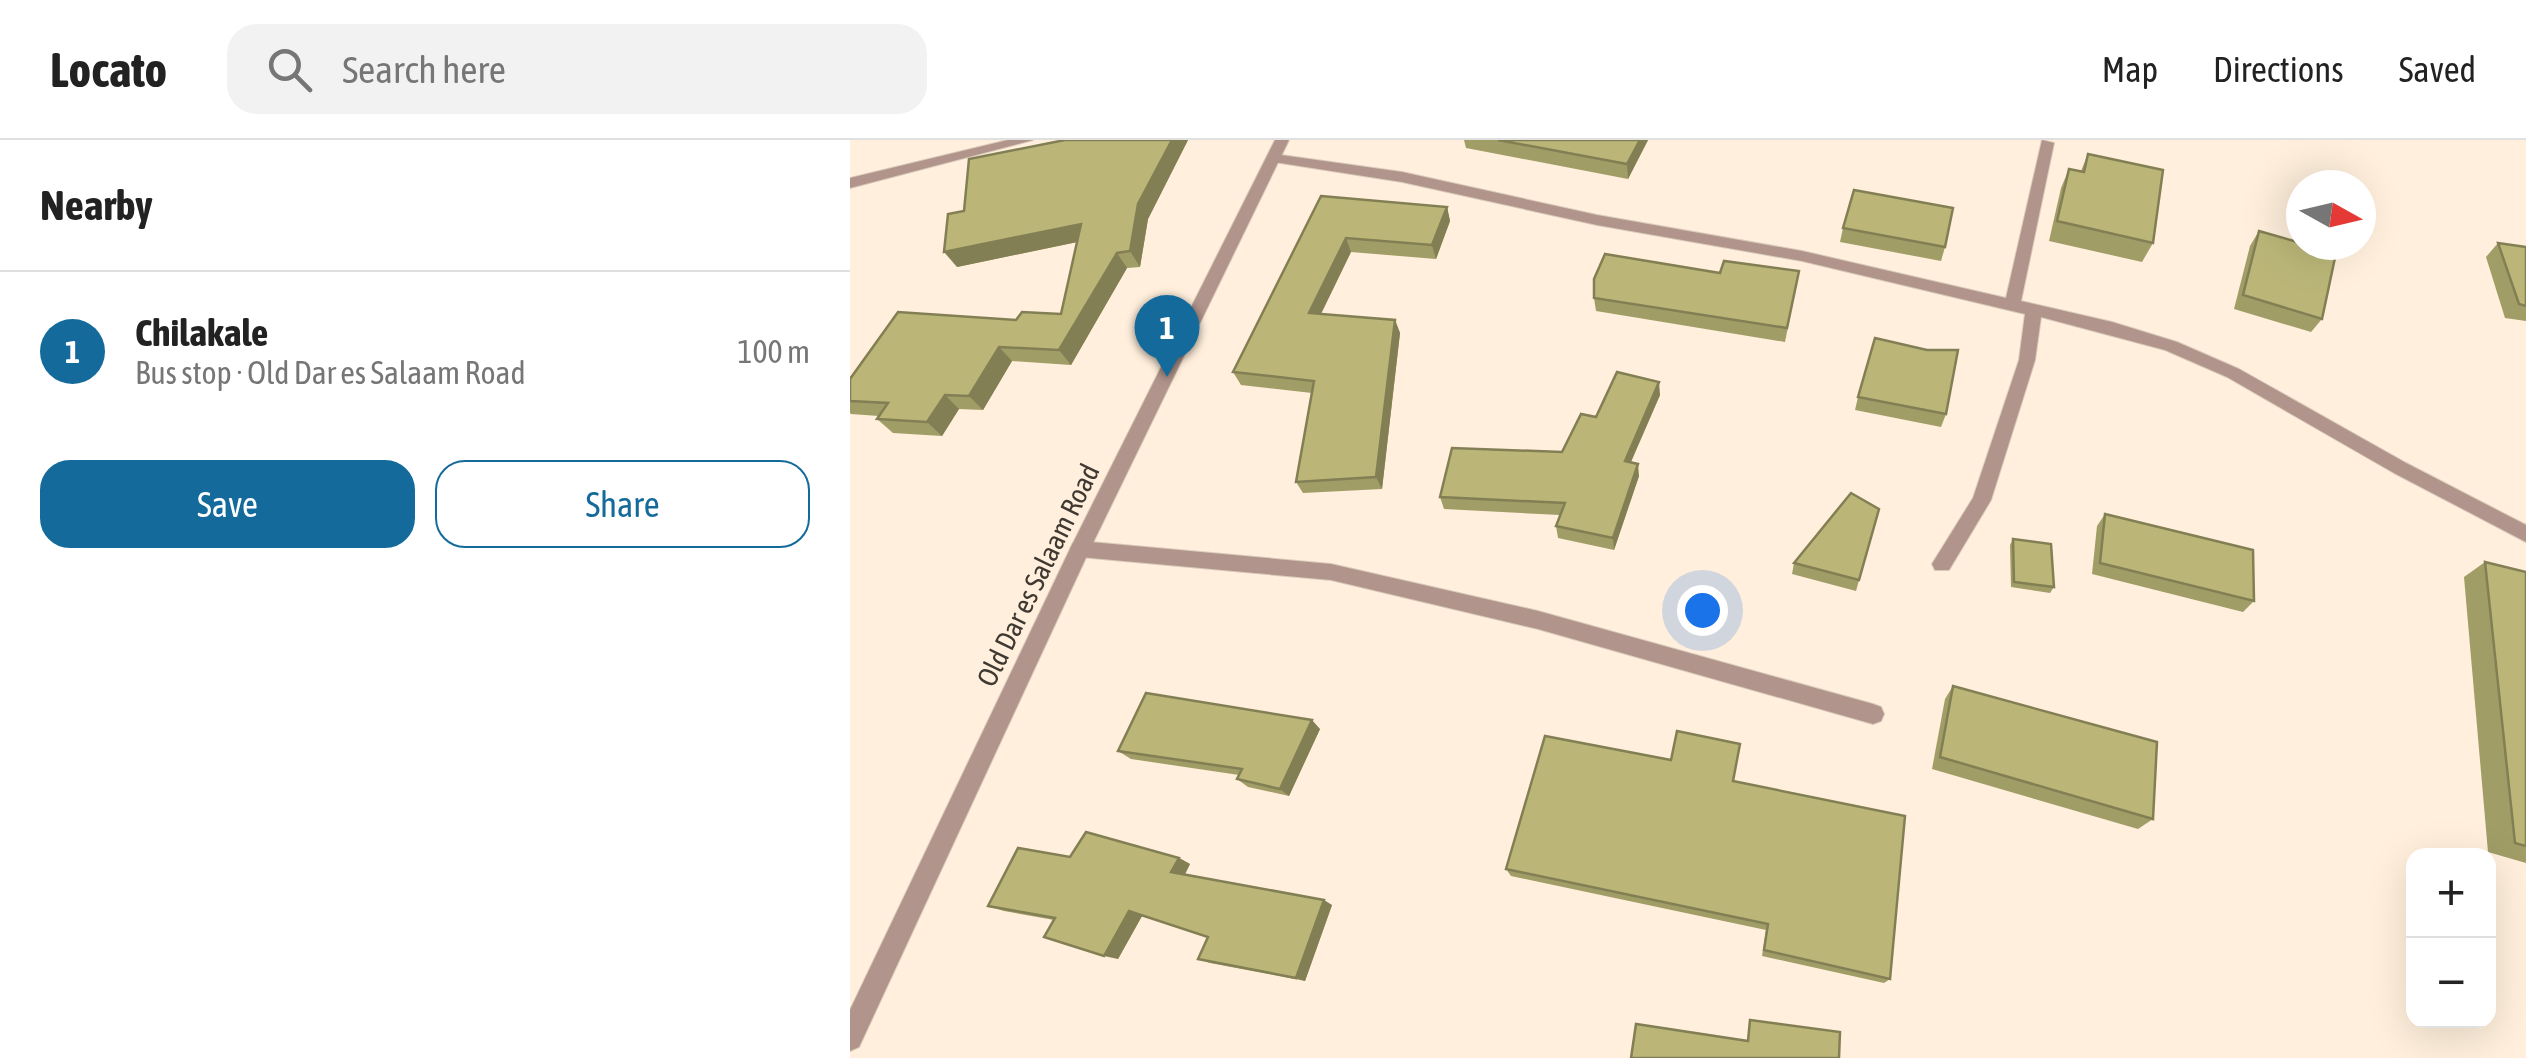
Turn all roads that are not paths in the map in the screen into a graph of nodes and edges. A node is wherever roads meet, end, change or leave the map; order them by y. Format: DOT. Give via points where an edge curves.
graph roads {
  1 [pos="1026,140"];
  2 [pos="2046,144"];
  3 [pos="1278,149"];
  4 [pos="850,183"];
  5 [pos="2013,303"];
  6 [pos="2034,308"];
  7 [pos="2526,534"];
  8 [pos="1080,549"];
  9 [pos="1942,564"];
  10 [pos="1873,714"];
  11 [pos="850,1038"];
  1 -- 4 [label="street"];
  2 -- 5 [label="street"];
  3 -- 5 [label="street"];
  3 -- 8 [label="street, Old Dar es Salaam Road"];
  5 -- 6 [label="street"];
  6 -- 7 [label="street" via="2171,346 2234,373"];
  6 -- 9 [label="street" via="2028,360 1982,500"];
  8 -- 10 [label="street" via="1331,572 1538,620"];
  8 -- 11 [label="street, Old Dar es Salaam Road"];
}
